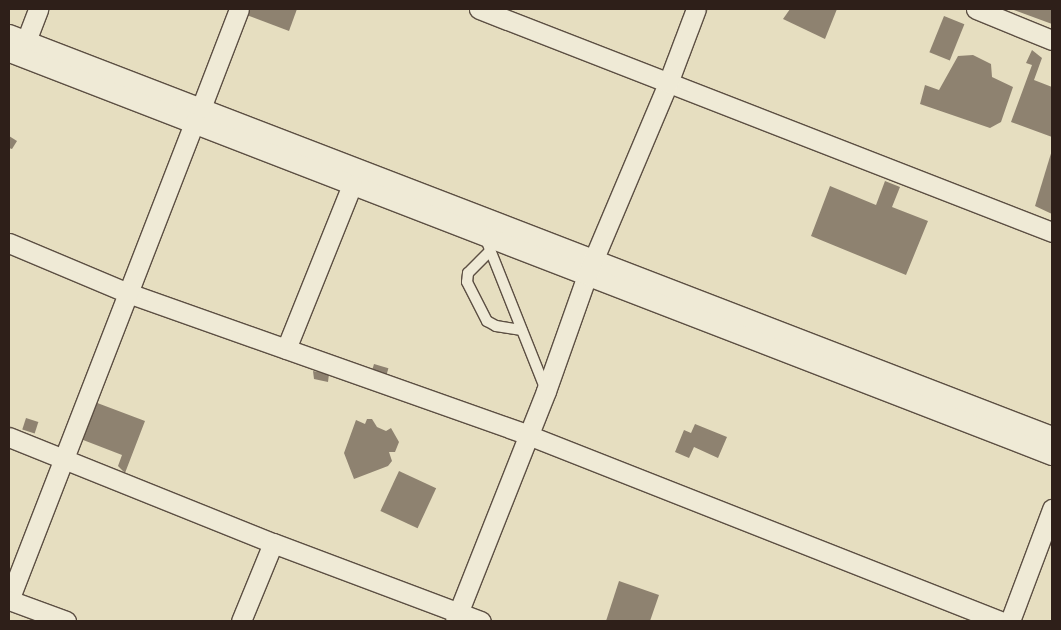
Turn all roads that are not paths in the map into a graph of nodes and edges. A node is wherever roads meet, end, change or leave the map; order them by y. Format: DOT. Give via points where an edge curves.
graph roads {
  1 [pos="38,9"];
  2 [pos="239,9"];
  3 [pos="479,9"];
  4 [pos="696,9"];
  5 [pos="976,9"];
  6 [pos="9,34"];
  7 [pos="1052,40"];
  8 [pos="26,41"];
  9 [pos="9,52"];
  10 [pos="668,83"];
  11 [pos="197,116"];
  12 [pos="352,186"];
  13 [pos="1052,232"];
  14 [pos="9,243"];
  15 [pos="487,244"];
  16 [pos="591,267"];
  17 [pos="128,293"];
  18 [pos="522,330"];
  19 [pos="286,349"];
  20 [pos="546,391"];
  21 [pos="528,435"];
  22 [pos="1052,436"];
  23 [pos="9,438"];
  24 [pos="1052,454"];
  25 [pos="64,459"];
  26 [pos="1052,509"];
  27 [pos="273,543"];
  28 [pos="457,617"];
  29 [pos="66,621"];
  30 [pos="241,621"];
  31 [pos="481,621"];
  32 [pos="1000,621"];
  33 [pos="1010,621"];
  1 -- 8 [label="street"];
  2 -- 11 [label="street"];
  3 -- 10 [label="street"];
  4 -- 10 [label="street"];
  5 -- 7 [label="street"];
  6 -- 8 [label="street"];
  8 -- 11 [label="street"];
  9 -- 11 [label="street"];
  10 -- 13 [label="street"];
  10 -- 16 [label="street"];
  11 -- 12 [label="street"];
  11 -- 16 [label="street"];
  11 -- 17 [label="street"];
  12 -- 15 [label="street"];
  12 -- 19 [label="street"];
  14 -- 17 [label="street"];
  15 -- 16 [label="street"];
  15 -- 18 [label="lane"];
  15 -- 18 [label="lane" via="468,273 467,282 487,321 496,326"];
  16 -- 20 [label="street"];
  16 -- 22 [label="street"];
  16 -- 24 [label="street"];
  17 -- 19 [label="street"];
  17 -- 25 [label="street"];
  18 -- 20 [label="lane"];
  19 -- 21 [label="street"];
  20 -- 21 [label="street"];
  21 -- 28 [label="street"];
  21 -- 32 [label="street"];
  23 -- 25 [label="street"];
  25 -- 27 [label="street"];
  25 -- 29 [label="street" via="9,600"];
  26 -- 33 [label="street"];
  27 -- 28 [label="street"];
  27 -- 30 [label="street"];
  28 -- 31 [label="street"];
}
